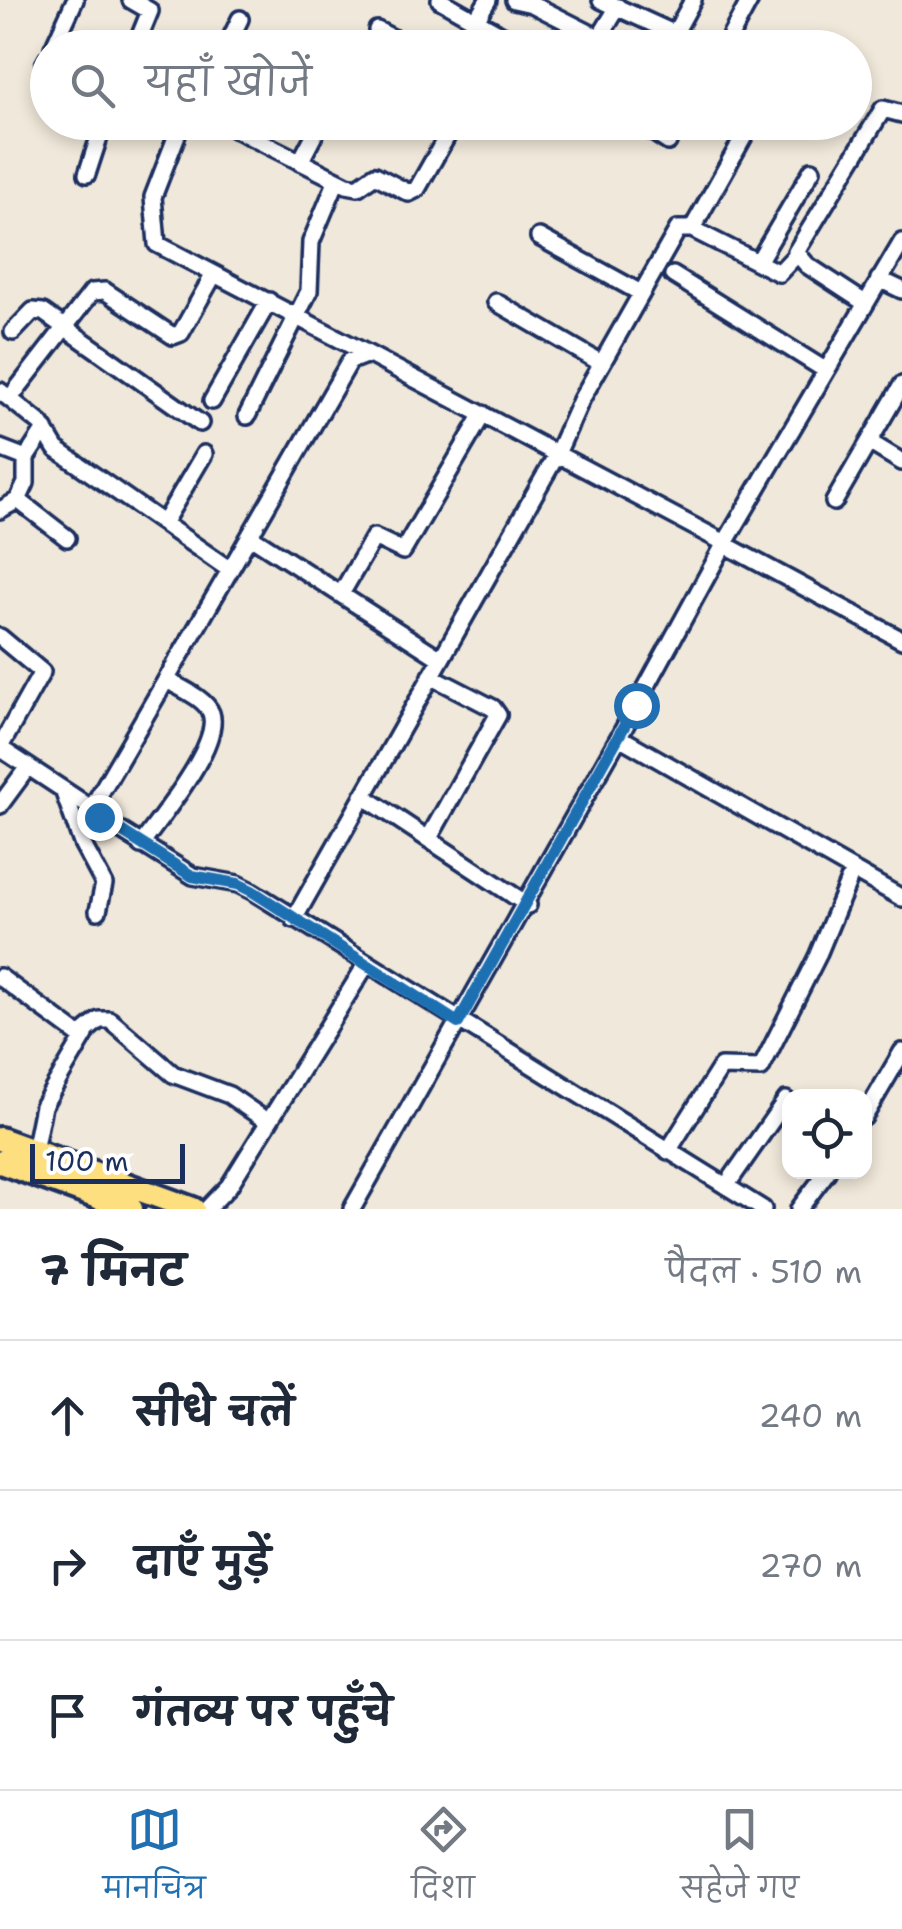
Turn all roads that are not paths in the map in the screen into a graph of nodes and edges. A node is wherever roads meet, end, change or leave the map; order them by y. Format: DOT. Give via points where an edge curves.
graph roads {
  1 [pos="76,0"];
  2 [pos="130,0"];
  3 [pos="440,0"];
  4 [pos="488,0"];
  5 [pos="514,0"];
  6 [pos="601,0"];
  7 [pos="693,0"];
  8 [pos="750,0"];
  9 [pos="153,6"];
  10 [pos="625,6"];
  11 [pos="240,19"];
  12 [pos="476,20"];
  13 [pos="61,30"];
  14 [pos="143,30"];
  15 [pos="235,30"];
  16 [pos="470,30"];
  17 [pos="494,30"];
  18 [pos="575,30"];
  19 [pos="606,30"];
  20 [pos="669,30"];
  21 [pos="677,30"];
  22 [pos="734,30"];
  23 [pos="902,114"];
  24 [pos="872,116"];
  25 [pos="98,140"];
  26 [pos="175,140"];
  27 [pos="257,140"];
  28 [pos="312,140"];
  29 [pos="444,140"];
  30 [pos="665,140"];
  31 [pos="742,140"];
  32 [pos="854,140"];
  33 [pos="668,142"];
  34 [pos="300,162"];
  35 [pos="812,170"];
  36 [pos="88,174"];
  37 [pos="337,180"];
  38 [pos="692,229"];
  39 [pos="539,237"];
  40 [pos="902,242"];
  41 [pos="796,254"];
  42 [pos="758,262"];
  43 [pos="214,274"];
  44 [pos="673,275"];
  45 [pos="879,279"];
  46 [pos="902,290"];
  47 [pos="639,292"];
  48 [pos="269,301"];
  49 [pos="496,302"];
  50 [pos="865,303"];
  51 [pos="299,316"];
  52 [pos="64,329"];
  53 [pos="13,332"];
  54 [pos="368,354"];
  55 [pos="601,364"];
  56 [pos="825,370"];
  57 [pos="902,384"];
  58 [pos="5,394"];
  59 [pos="212,400"];
  60 [pos="483,414"];
  61 [pos="247,416"];
  62 [pos="200,423"];
  63 [pos="46,430"];
  64 [pos="869,442"];
  65 [pos="0,448"];
  66 [pos="204,454"];
  67 [pos="556,456"];
  68 [pos="26,458"];
  69 [pos="902,462"];
  70 [pos="18,500"];
  71 [pos="834,502"];
  72 [pos="0,510"];
  73 [pos="164,522"];
  74 [pos="250,536"];
  75 [pos="68,538"];
  76 [pos="724,544"];
  77 [pos="230,570"];
  78 [pos="342,594"];
  79 [pos="0,637"];
  80 [pos="902,640"];
  81 [pos="441,659"];
  82 [pos="431,676"];
  83 [pos="167,680"];
  84 [pos="619,738"];
  85 [pos="0,747"];
  86 [pos="28,767"];
  87 [pos="63,790"];
  88 [pos="363,796"];
  89 [pos="0,805"];
  90 [pos="94,810"];
  91 [pos="429,838"];
  92 [pos="141,844"];
  93 [pos="853,870"];
  94 [pos="902,898"];
  95 [pos="528,904"];
  96 [pos="98,911"];
  97 [pos="294,919"];
  98 [pos="366,965"];
  99 [pos="0,977"];
  100 [pos="458,1023"];
  101 [pos="84,1035"];
  102 [pos="902,1052"];
  103 [pos="872,1103"];
  104 [pos="782,1106"];
  105 [pos="268,1122"];
  106 [pos="0,1139"];
  107 [pos="668,1150"];
  108 [pos="34,1151"];
  109 [pos="0,1162"];
  110 [pos="822,1179"];
  111 [pos="726,1186"];
  112 [pos="121,1207"];
  113 [pos="193,1209"];
  114 [pos="207,1209"];
  115 [pos="352,1209"];
  116 [pos="764,1209"];
  117 [pos="799,1209"];
  1 -- 13 [label="street"];
  2 -- 9 [label="street"];
  3 -- 12 [label="street"];
  4 -- 12 [label="street"];
  5 -- 18 [label="street"];
  6 -- 10 [label="street"];
  7 -- 21 [label="street"];
  8 -- 22 [label="street"];
  9 -- 14 [label="street"];
  10 -- 19 [label="street"];
  10 -- 20 [label="street"];
  11 -- 15 [label="street"];
  12 -- 16 [label="street"];
  12 -- 17 [label="street"];
  23 -- 24 [label="street" via="886,106"];
  25 -- 36 [label="street"];
  26 -- 43 [label="street" via="153,197 153,234 164,250"];
  27 -- 34 [label="street"];
  28 -- 34 [label="street"];
  29 -- 37 [label="street" via="414,192 374,176 358,187"];
  30 -- 33 [label="street"];
  31 -- 38 [label="street"];
  32 -- 41 [label="street"];
  34 -- 37 [label="street"];
  35 -- 42 [label="street"];
  37 -- 51 [label="street" via="311,242 311,279"];
  38 -- 42 [label="street"];
  38 -- 47 [label="street" via="678,229"];
  39 -- 47 [label="street"];
  40 -- 45 [label="street"];
  41 -- 42 [label="street" via="782,273"];
  41 -- 50 [label="street"];
  43 -- 48 [label="street"];
  43 -- 52 [label="street" via="178,335 164,333 100,289"];
  44 -- 56 [label="street"];
  45 -- 46 [label="street"];
  45 -- 50 [label="street"];
  47 -- 55 [label="street"];
  48 -- 51 [label="street"];
  48 -- 59 [label="street"];
  49 -- 55 [label="street"];
  50 -- 56 [label="street"];
  51 -- 54 [label="street"];
  51 -- 61 [label="street"];
  52 -- 53 [label="street" via="36,309"];
  52 -- 58 [label="street"];
  52 -- 62 [label="street"];
  54 -- 60 [label="street"];
  54 -- 74 [label="street" via="350,361"];
  55 -- 67 [label="street"];
  56 -- 76 [label="street"];
  57 -- 64 [label="street"];
  58 -- 63 [label="street"];
  60 -- 67 [label="street"];
  60 -- 78 [label="street" via="403,550 374,537"];
  63 -- 68 [label="street"];
  63 -- 73 [label="street" via="56,449"];
  64 -- 69 [label="street"];
  64 -- 71 [label="street"];
  65 -- 68 [label="street"];
  66 -- 73 [label="street"];
  67 -- 76 [label="street"];
  67 -- 81 [label="street"];
  68 -- 70 [label="street"];
  70 -- 72 [label="street"];
  70 -- 75 [label="street"];
  73 -- 77 [label="street"];
  74 -- 77 [label="street"];
  74 -- 78 [label="street"];
  76 -- 80 [label="street"];
  76 -- 84 [label="street"];
  77 -- 83 [label="street"];
  78 -- 81 [label="street"];
  79 -- 85 [label="street" via="42,672"];
  81 -- 82 [label="street"];
  82 -- 88 [label="street"];
  82 -- 91 [label="street" via="498,715"];
  83 -- 90 [label="street"];
  83 -- 92 [label="street" via="202,702 212,724 200,759"];
  84 -- 93 [label="street"];
  84 -- 95 [label="street"];
  85 -- 86 [label="street"];
  86 -- 87 [label="street"];
  86 -- 89 [label="street"];
  87 -- 90 [label="street"];
  87 -- 96 [label="street" via="104,884"];
  88 -- 91 [label="street"];
  88 -- 97 [label="street"];
  90 -- 92 [label="street"];
  91 -- 95 [label="street"];
  92 -- 97 [label="street" via="192,876 238,884"];
  93 -- 94 [label="street"];
  93 -- 107 [label="street" via="761,1068 721,1066"];
  95 -- 100 [label="street"];
  97 -- 98 [label="street"];
  98 -- 100 [label="street"];
  98 -- 105 [label="street"];
  99 -- 101 [label="street"];
  100 -- 107 [label="street"];
  100 -- 115 [label="street"];
  101 -- 105 [label="street" via="99,1020 110,1020 173,1074 229,1095"];
  101 -- 108 [label="street" via="42,1106"];
  102 -- 103 [label="street"];
  104 -- 111 [label="street"];
  105 -- 114 [label="street"];
  106 -- 108 [label="highway"];
  107 -- 111 [label="street"];
  108 -- 113 [label="highway"];
  109 -- 112 [label="highway"];
  110 -- 117 [label="street"];
  111 -- 116 [label="street"];
}
